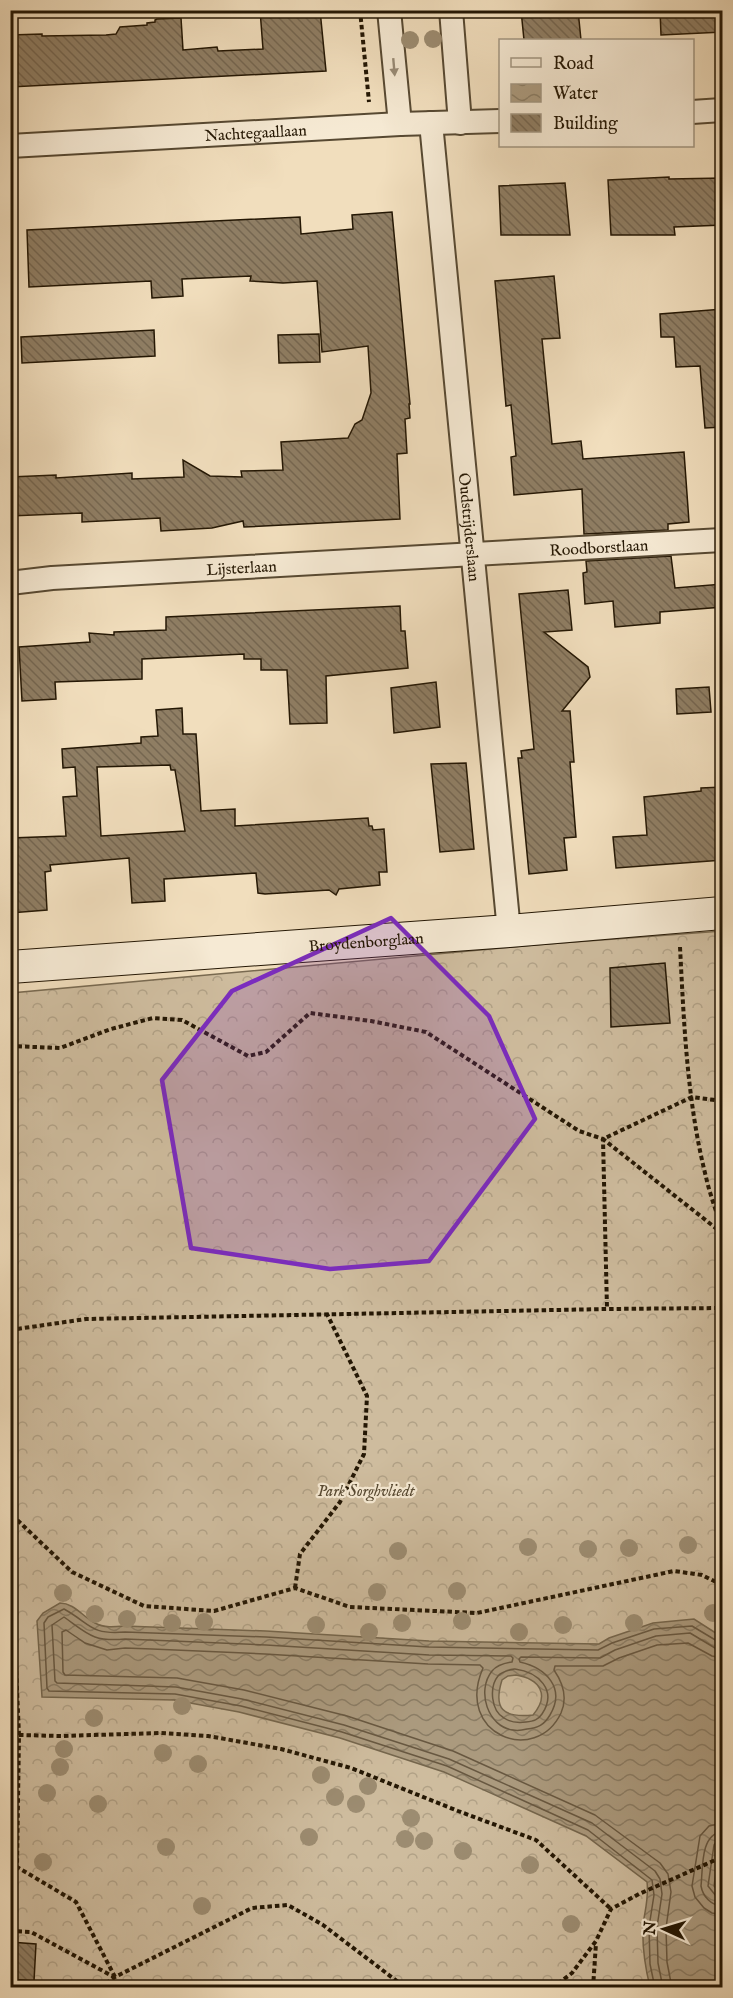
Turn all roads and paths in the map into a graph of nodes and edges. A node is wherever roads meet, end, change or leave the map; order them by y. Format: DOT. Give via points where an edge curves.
graph roads {
  1 [pos="360,10"];
  2 [pos="389,10"];
  3 [pos="451,10"];
  4 [pos="723,110"];
  5 [pos="694,112"];
  6 [pos="499,121"];
  7 [pos="431,123"];
  8 [pos="460,123"];
  9 [pos="400,124"];
  10 [pos="371,127"];
  11 [pos="10,146"];
  12 [pos="723,540"];
  13 [pos="473,555"];
  14 [pos="10,583"];
  15 [pos="723,913"];
  16 [pos="679,916"];
  17 [pos="509,931"];
  18 [pos="10,967"];
  19 [pos="10,1046"];
  20 [pos="692,1097"];
  21 [pos="723,1101"];
  22 [pos="603,1139"];
  23 [pos="723,1232"];
  24 [pos="723,1308"];
  25 [pos="607,1309"];
  26 [pos="327,1314"];
  27 [pos="10,1330"];
  28 [pos="10,1491"];
  29 [pos="12,1515"];
  30 [pos="11,1579"];
  31 [pos="723,1585"];
  32 [pos="295,1588"];
  33 [pos="19,1735"];
  34 [pos="723,1857"];
  35 [pos="17,1867"];
  36 [pos="10,1868"];
  37 [pos="611,1909"];
  38 [pos="10,1930"];
  39 [pos="596,1941"];
  40 [pos="115,1977"];
  41 [pos="100,1988"];
  42 [pos="406,1988"];
  43 [pos="552,1988"];
  44 [pos="593,1988"];
  1 -- 10 [label="path"];
  2 -- 9 [label="street, one-way"];
  3 -- 8 [label="street"];
  4 -- 5 [label="street"];
  6 -- 8 [label="street, Nachtegaallaan"];
  7 -- 8 [label="street, Nachtegaallaan"];
  7 -- 9 [label="street, Nachtegaallaan"];
  7 -- 13 [label="street, Oudstrijderslaan"];
  9 -- 10 [label="street, Nachtegaallaan"];
  10 -- 11 [label="street, Nachtegaallaan"];
  12 -- 13 [label="street, Roodborstlaan"];
  13 -- 14 [label="street, Lijsterlaan"];
  13 -- 17 [label="street, Oudstrijderslaan"];
  15 -- 16 [label="street, Broydenborglaan"];
  16 -- 17 [label="street, Broydenborglaan"];
  16 -- 20 [label="path" via="686,1056"];
  17 -- 18 [label="street, Broydenborglaan"];
  19 -- 22 [label="path" via="60,1048 153,1018 182,1020 248,1056 266,1052 310,1013 371,1021 426,1032 579,1131"];
  20 -- 21 [label="path"];
  20 -- 22 [label="path"];
  20 -- 23 [label="path" via="706,1178"];
  22 -- 23 [label="path"];
  22 -- 25 [label="path"];
  24 -- 25 [label="path"];
  25 -- 26 [label="path"];
  26 -- 27 [label="path" via="86,1319"];
  26 -- 32 [label="path" via="367,1396 364,1454 340,1502 300,1554"];
  28 -- 29 [label="path"];
  29 -- 30 [label="path"];
  29 -- 32 [label="path" via="72,1572 144,1606 214,1611"];
  30 -- 33 [label="path"];
  31 -- 32 [label="path" via="702,1575 674,1571 477,1613 350,1607"];
  33 -- 35 [label="path"];
  33 -- 37 [label="path" via="208,1736 281,1749 351,1768 537,1840"];
  34 -- 37 [label="path"];
  35 -- 36 [label="path"];
  35 -- 40 [label="path" via="76,1902"];
  37 -- 39 [label="path"];
  38 -- 40 [label="path" via="31,1932"];
  39 -- 43 [label="path" via="572,1973"];
  39 -- 44 [label="path"];
  40 -- 41 [label="path"];
  40 -- 42 [label="path" via="252,1908 288,1905 323,1925"];
}
